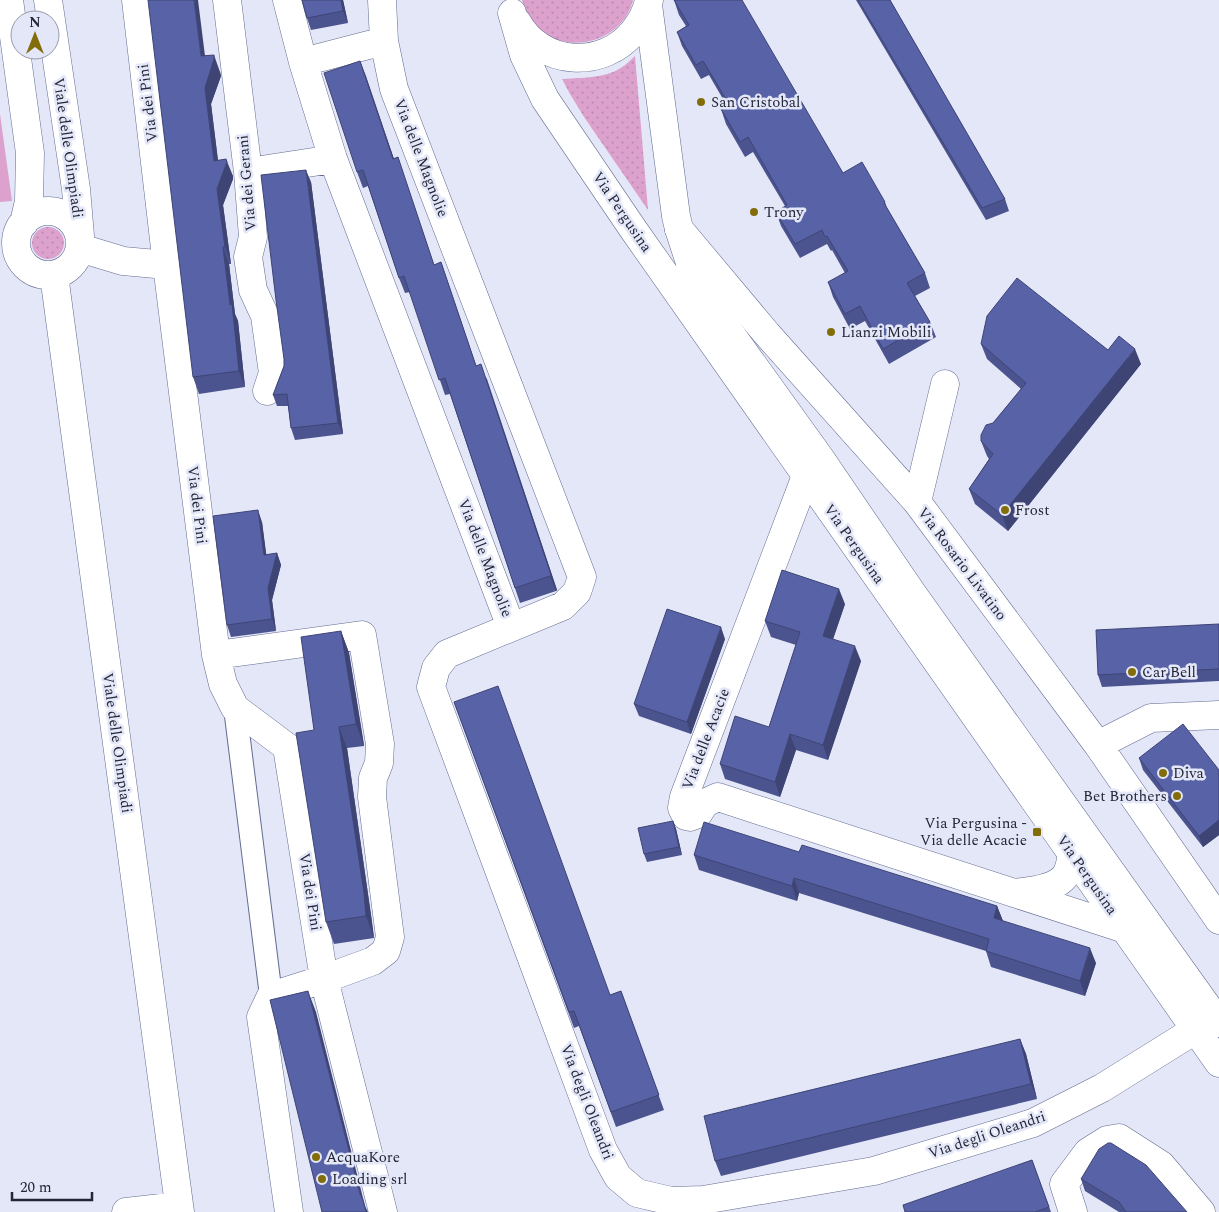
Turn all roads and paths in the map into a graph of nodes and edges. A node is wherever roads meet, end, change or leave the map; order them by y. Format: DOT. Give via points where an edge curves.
graph roads {
  1 [pos="9,0"];
  2 [pos="48,0"];
  3 [pos="136,0"];
  4 [pos="227,0"];
  5 [pos="287,0"];
  6 [pos="382,0"];
  7 [pos="648,2"];
  8 [pos="509,3"];
  9 [pos="384,41"];
  10 [pos="303,62"];
  11 [pos="333,159"];
  12 [pos="248,172"];
  13 [pos="24,223"];
  14 [pos="679,229"];
  15 [pos="80,242"];
  16 [pos="11,255"];
  17 [pos="167,265"];
  18 [pos="54,275"];
  19 [pos="945,384"];
  20 [pos="267,391"];
  21 [pos="806,476"];
  22 [pos="916,502"];
  23 [pos="511,627"];
  24 [pos="216,655"];
  25 [pos="235,708"];
  26 [pos="1219,715"];
  27 [pos="1098,745"];
  28 [pos="1072,853"];
  29 [pos="1012,893"];
  30 [pos="1219,920"];
  31 [pos="1126,929"];
  32 [pos="324,979"];
  33 [pos="271,996"];
  34 [pos="1207,1026"];
  35 [pos="1219,1063"];
  36 [pos="179,1209"];
  37 [pos="126,1212"];
  38 [pos="289,1212"];
  39 [pos="383,1212"];
  40 [pos="1073,1212"];
  41 [pos="1201,1212"];
  1 -- 13 [label="street" via="30,153 29,201"];
  2 -- 15 [label="street, Viale delle Olimpiadi" via="76,189"];
  3 -- 17 [label="street, Via dei Pini"];
  4 -- 12 [label="street, Via dei Gerani"];
  5 -- 10 [label="street, Via delle Magnolie"];
  6 -- 9 [label="street, Via delle Magnolie"];
  7 -- 8 [label="street" via="641,23 628,39 593,57 573,58 554,54 536,44 522,31"];
  7 -- 14 [label="street, Via Pergusina"];
  8 -- 21 [label="street, Via Pergusina" via="524,55 545,99"];
  9 -- 10 [label="street"];
  9 -- 23 [label="street, Via delle Magnolie" via="394,89 582,577 577,592 563,606"];
  10 -- 11 [label="street, Via delle Magnolie"];
  11 -- 12 [label="street"];
  11 -- 23 [label="street, Via delle Magnolie"];
  12 -- 20 [label="street, Via dei Gerani" via="253,237 248,257 253,290 265,316 273,373"];
  13 -- 15 [label="street" via="42,212 61,214 76,227"];
  13 -- 16 [label="street" via="19,232 18,252"];
  14 -- 22 [label="street, Via Rosario Livatino"];
  14 -- 34 [label="street, Via Pergusina" via="692,270 710,305 820,458"];
  15 -- 17 [label="street" via="123,261"];
  15 -- 18 [label="street" via="72,266"];
  16 -- 18 [label="street" via="31,270"];
  17 -- 24 [label="street, Via dei Pini"];
  18 -- 36 [label="street, Viale delle Olimpiadi"];
  19 -- 22 [label="street"];
  21 -- 28 [label="street, Via Pergusina"];
  21 -- 29 [label="street, Via delle Acacie" via="682,808 690,817 698,814 705,803 718,797"];
  22 -- 27 [label="street, Via Rosario Livatino"];
  23 -- 34 [label="street, Via degli Oleandri" via="447,654 436,668 431,687 603,1150 618,1177 637,1193 671,1200 703,1200 874,1171 1033,1123 1102,1088"];
  24 -- 25 [label="street, Via dei Pini" via="223,684"];
  24 -- 32 [label="street" via="362,635 380,744 372,797 390,937 386,951 373,962"];
  25 -- 32 [label="street, Via dei Pini" via="287,747"];
  25 -- 33 [label="street"];
  26 -- 27 [label="street" via="1151,718"];
  27 -- 30 [label="street, Via Rosario Livatino"];
  28 -- 29 [label="street" via="1066,875 1055,884 1037,891"];
  28 -- 31 [label="street, Via Pergusina"];
  29 -- 31 [label="street"];
  31 -- 34 [label="street, Via Pergusina"];
  32 -- 33 [label="street"];
  32 -- 39 [label="street, Via dei Pini"];
  33 -- 38 [label="street" via="261,1017"];
  34 -- 35 [label="street, Via Pergusina"];
  36 -- 37 [label="street"];
  40 -- 41 [label="street" via="1064,1184 1088,1152 1107,1140 1120,1138 1161,1165"];
}
